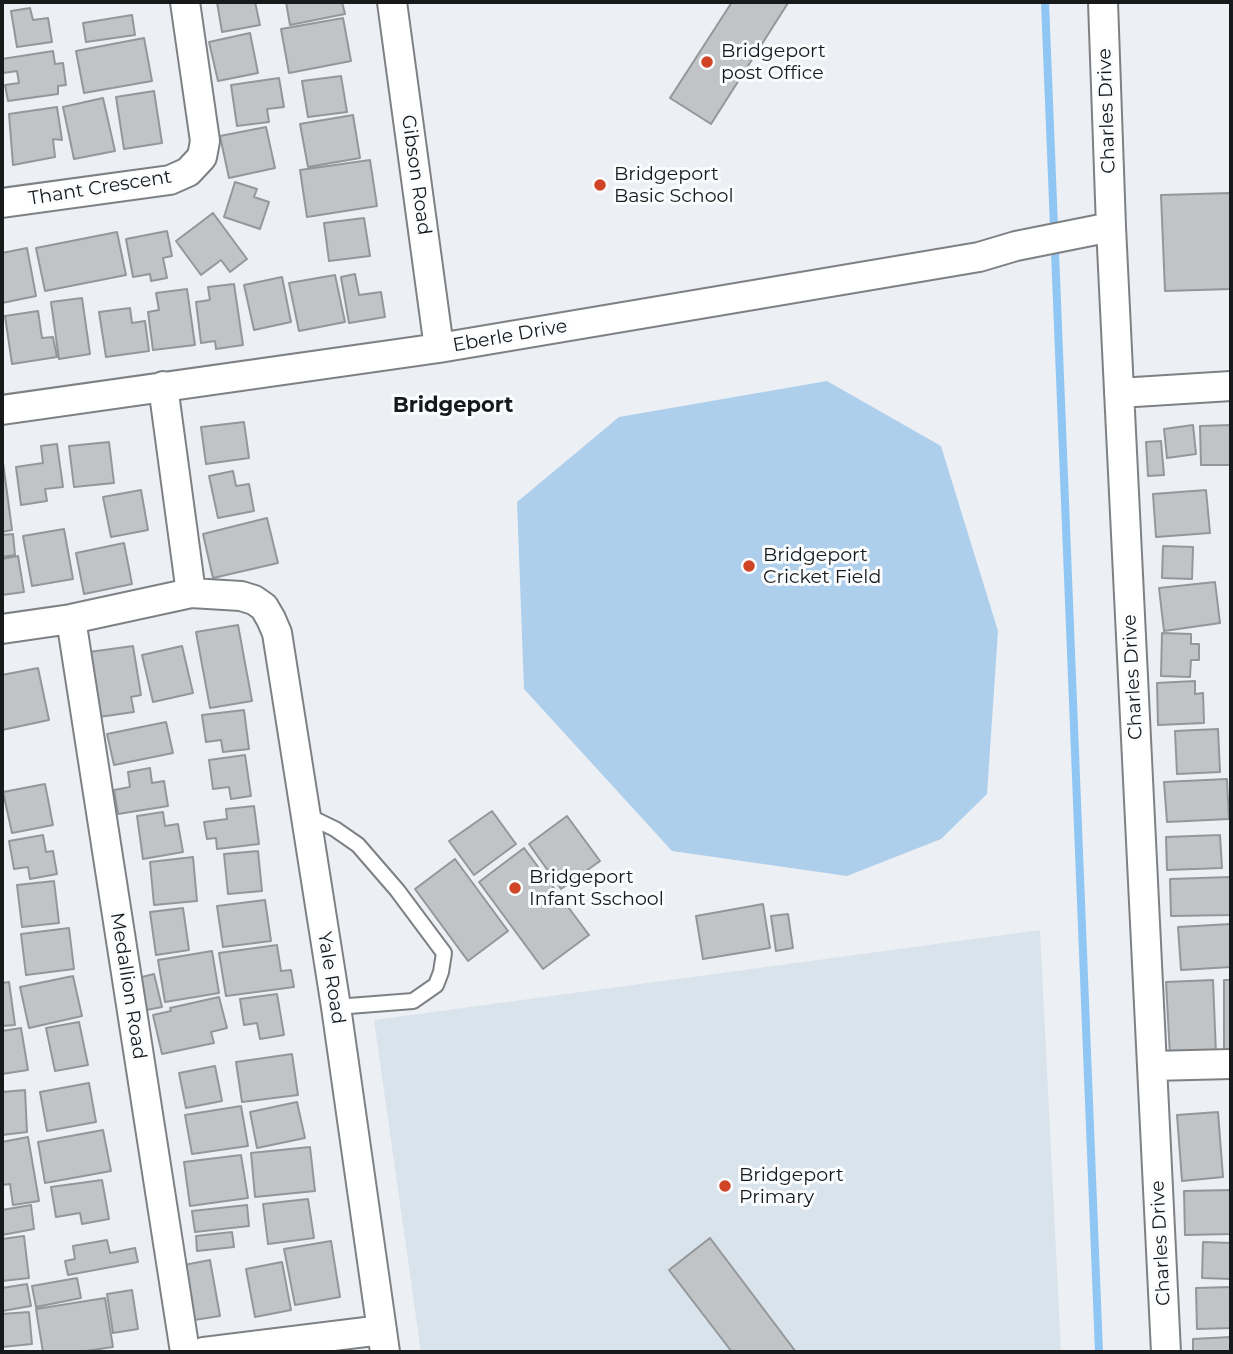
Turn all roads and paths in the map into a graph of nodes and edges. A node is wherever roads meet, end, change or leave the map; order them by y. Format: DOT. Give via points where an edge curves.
graph roads {
  1 [pos="185,2"];
  2 [pos="393,2"];
  3 [pos="1103,2"];
  4 [pos="3,194"];
  5 [pos="1111,226"];
  6 [pos="439,348"];
  7 [pos="163,386"];
  8 [pos="1231,386"];
  9 [pos="1119,393"];
  10 [pos="2,410"];
  11 [pos="191,593"];
  12 [pos="71,619"];
  13 [pos="2,629"];
  14 [pos="306,815"];
  15 [pos="336,1007"];
  16 [pos="1231,1064"];
  17 [pos="1152,1066"];
  18 [pos="384,1341"];
  19 [pos="186,1352"];
  20 [pos="204,1352"];
  21 [pos="1166,1352"];
  1 -- 4 [label="street, Thant Crescent" via="205,141 202,157 188,172 170,180"];
  2 -- 6 [label="street, Gibson Road"];
  3 -- 5 [label="street, Charles Drive"];
  5 -- 6 [label="street, Eberle Drive" via="979,257"];
  5 -- 9 [label="street, Charles Drive"];
  6 -- 7 [label="street, Eberle Drive"];
  7 -- 10 [label="street, Eberle Drive"];
  7 -- 11 [label="street"];
  8 -- 9 [label="street"];
  9 -- 17 [label="street, Charles Drive"];
  11 -- 12 [label="street"];
  11 -- 14 [label="street, Yale Road" via="241,596 264,607 277,633"];
  12 -- 13 [label="street"];
  12 -- 19 [label="street, Medallion Road"];
  14 -- 15 [label="street, Yale Road"];
  14 -- 15 [label="lane" via="358,845 444,953 436,985 413,1001"];
  15 -- 18 [label="street, Yale Road"];
  16 -- 17 [label="street"];
  17 -- 21 [label="street, Charles Drive"];
  18 -- 20 [label="street"];
}
